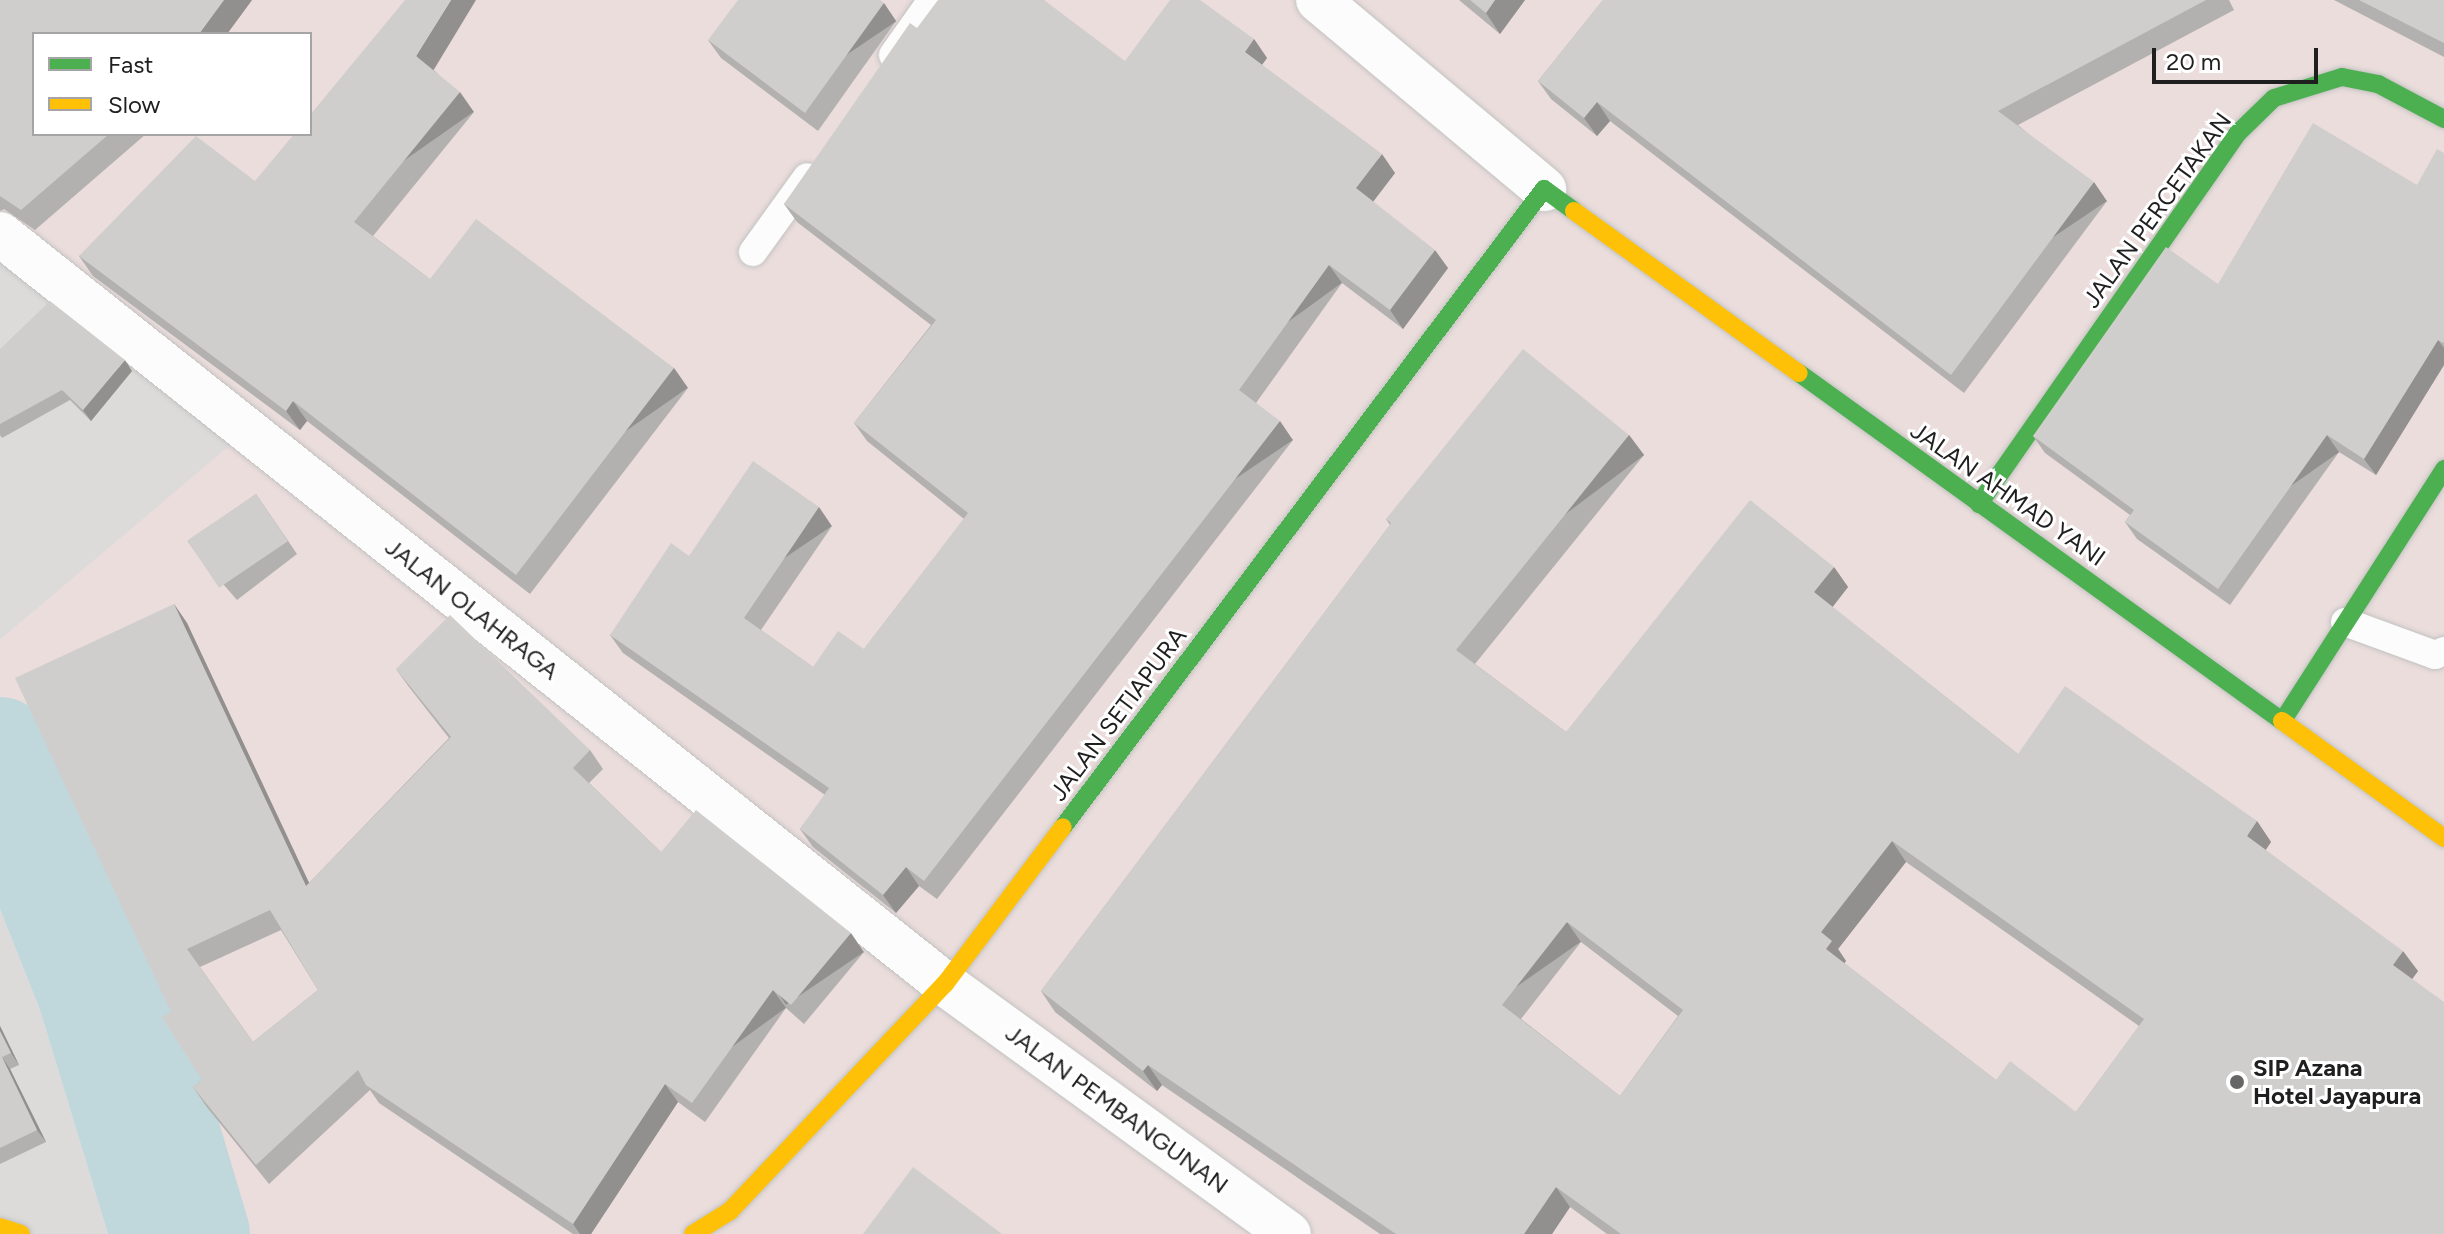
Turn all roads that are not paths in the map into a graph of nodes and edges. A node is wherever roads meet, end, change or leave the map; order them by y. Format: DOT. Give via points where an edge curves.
graph roads {
  1 [pos="932,0"];
  2 [pos="1318,0"];
  3 [pos="879,75"];
  4 [pos="2444,119"];
  5 [pos="825,151"];
  6 [pos="1544,189"];
  7 [pos="0,234"];
  8 [pos="753,252"];
  9 [pos="2444,469"];
  10 [pos="1979,504"];
  11 [pos="2345,622"];
  12 [pos="2444,651"];
  13 [pos="2285,717"];
  14 [pos="2444,838"];
  15 [pos="945,984"];
  16 [pos="0,1227"];
  17 [pos="21,1234"];
  18 [pos="693,1234"];
  19 [pos="1289,1234"];
  1 -- 3 [label="lane"];
  2 -- 6 [label="street"];
  4 -- 10 [label="street, JALAN PERCETAKAN" via="2378,84 2342,77 2274,98 2238,133"];
  5 -- 8 [label="lane"];
  6 -- 10 [label="street, JALAN AHMAD YANI"];
  6 -- 15 [label="street, JALAN SETIAPURA"];
  7 -- 15 [label="street, JALAN OLAHRAGA"];
  9 -- 11 [label="street"];
  10 -- 13 [label="street, JALAN AHMAD YANI"];
  11 -- 12 [label="lane" via="2435,655"];
  11 -- 13 [label="street"];
  13 -- 14 [label="street, JALAN AHMAD YANI"];
  15 -- 18 [label="street, JALAN SETIAPURA" via="730,1211"];
  15 -- 19 [label="street, JALAN PEMBANGUNAN"];
  16 -- 17 [label="street"];
}
